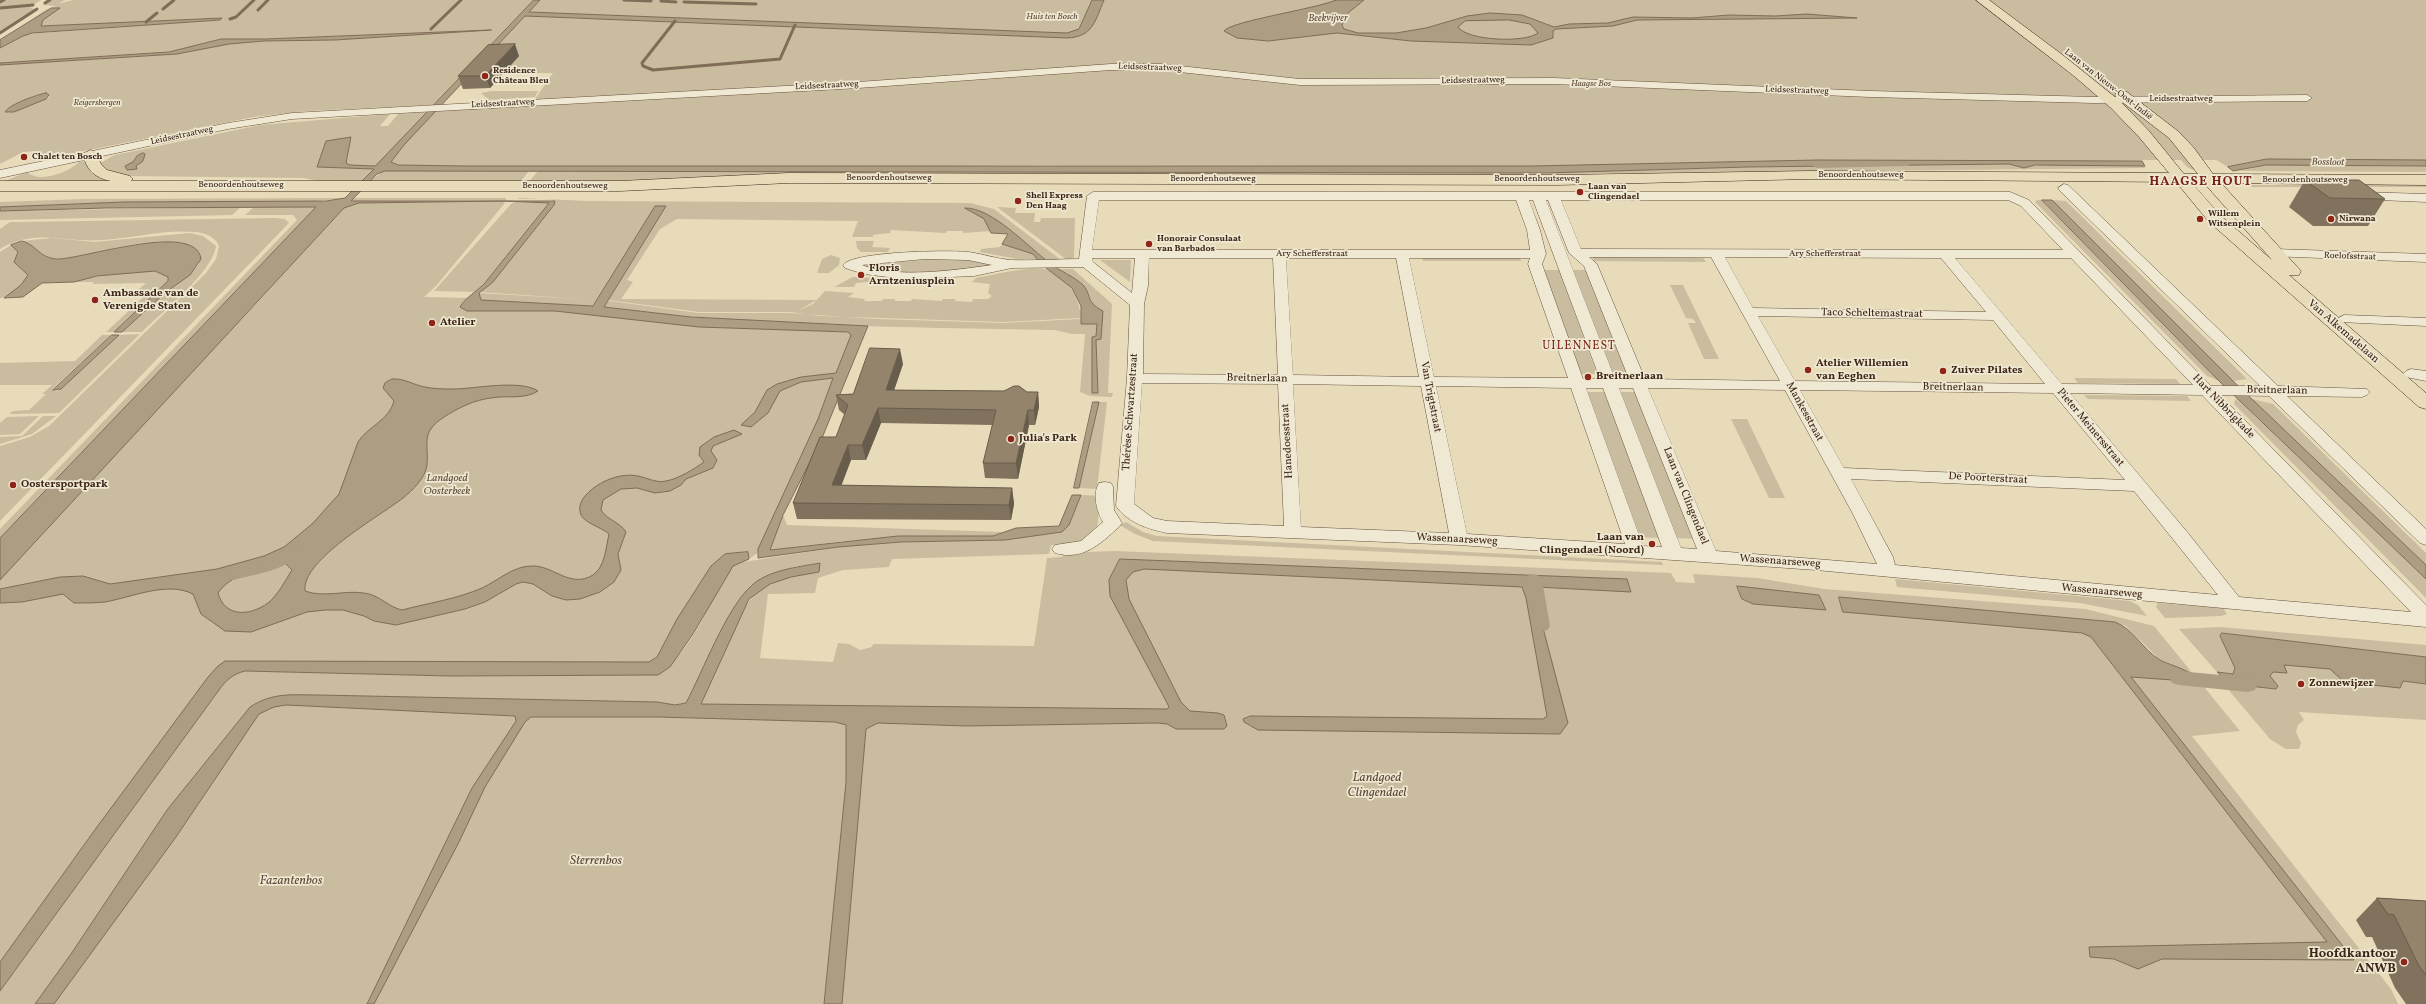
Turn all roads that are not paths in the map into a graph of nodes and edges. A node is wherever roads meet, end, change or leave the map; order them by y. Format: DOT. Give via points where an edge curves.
graph roads {
  1 [pos="1982,0"];
  2 [pos="1997,0"];
  3 [pos="2108,98"];
  4 [pos="2127,98"];
  5 [pos="2307,98"];
  6 [pos="90,154"];
  7 [pos="0,174"];
  8 [pos="2181,178"];
  9 [pos="2209,179"];
  10 [pos="2426,180"];
  11 [pos="0,186"];
  12 [pos="1826,186"];
  13 [pos="2064,188"];
  14 [pos="354,189"];
  15 [pos="2426,190"];
  16 [pos="2192,191"];
  17 [pos="2220,191"];
  18 [pos="0,193"];
  19 [pos="2349,195"];
  20 [pos="1520,196"];
  21 [pos="1538,196"];
  22 [pos="1553,196"];
  23 [pos="1792,196"];
  24 [pos="2019,198"];
  25 [pos="2426,198"];
  26 [pos="1142,254"];
  27 [pos="1279,254"];
  28 [pos="1945,254"];
  29 [pos="2075,254"];
  30 [pos="2267,257"];
  31 [pos="1086,258"];
  32 [pos="2426,258"];
  33 [pos="1403,259"];
  34 [pos="1537,259"];
  35 [pos="1578,259"];
  36 [pos="1718,259"];
  37 [pos="1010,264"];
  38 [pos="1137,304"];
  39 [pos="1748,312"];
  40 [pos="1995,316"];
  41 [pos="2344,319"];
  42 [pos="2426,322"];
  43 [pos="2419,375"];
  44 [pos="1135,378"];
  45 [pos="1284,380"];
  46 [pos="1427,381"];
  47 [pos="1577,382"];
  48 [pos="1609,383"];
  49 [pos="1639,383"];
  50 [pos="1790,385"];
  51 [pos="2426,387"];
  52 [pos="2057,388"];
  53 [pos="2207,390"];
  54 [pos="2275,392"];
  55 [pos="2362,392"];
  56 [pos="2426,403"];
  57 [pos="1839,473"];
  58 [pos="2138,486"];
  59 [pos="1105,487"];
  60 [pos="1134,515"];
  61 [pos="1113,523"];
  62 [pos="1293,532"];
  63 [pos="1459,539"];
  64 [pos="2426,539"];
  65 [pos="1061,548"];
  66 [pos="1636,551"];
  67 [pos="1674,554"];
  68 [pos="1710,556"];
  69 [pos="1888,572"];
  70 [pos="2233,602"];
  71 [pos="2426,616"];
  72 [pos="2426,620"];
  1 -- 3 [label="main road, Laan van Nieuw-Oost-Indië"];
  2 -- 4 [label="main road, Laan van Nieuw-Oost-Indië"];
  3 -- 4 [label="street, Leidsestraatweg"];
  3 -- 6 [label="street, Leidsestraatweg" via="1871,94 1554,81 1300,82 1130,66 858,85 263,119"];
  3 -- 8 [label="main road, Laan van Nieuw-Oost-Indië" via="2134,122"];
  4 -- 5 [label="street, Leidsestraatweg"];
  4 -- 9 [label="main road, Laan van Nieuw-Oost-Indië" via="2174,135"];
  6 -- 7 [label="street, Leidsestraatweg"];
  6 -- 14 [label="main road" via="94,168 119,179 267,178"];
  8 -- 9 [label="main road, Benoordenhoutseweg"];
  8 -- 14 [label="main road, Benoordenhoutseweg" via="1833,175 1562,180 789,178 626,185"];
  8 -- 16 [label="main road"];
  9 -- 10 [label="main road, Benoordenhoutseweg"];
  9 -- 17 [label="main road"];
  11 -- 14 [label="main road, Benoordenhoutseweg"];
  12 -- 13 [label="main road, Benoordenhoutseweg"];
  12 -- 14 [label="main road, Benoordenhoutseweg" via="782,186 613,194"];
  12 -- 23 [label="street, Benoordenhoutseweg"];
  13 -- 16 [label="main road, Benoordenhoutseweg"];
  13 -- 54 [label="street"];
  14 -- 18 [label="main road, Benoordenhoutseweg"];
  15 -- 17 [label="main road, Benoordenhoutseweg"];
  16 -- 17 [label="main road, Benoordenhoutseweg"];
  16 -- 30 [label="main road" via="2215,220"];
  17 -- 30 [label="main road"];
  19 -- 25 [label="street, Benoordenhoutseweg" via="2372,198"];
  20 -- 21 [label="street, Benoordenhoutseweg"];
  20 -- 31 [label="street, Benoordenhoutseweg" via="1093,196"];
  20 -- 34 [label="street" via="1538,244"];
  21 -- 22 [label="street, Benoordenhoutseweg"];
  21 -- 35 [label="street, Laan van Clingendael"];
  22 -- 23 [label="street, Benoordenhoutseweg"];
  22 -- 35 [label="street, Laan van Clingendael"];
  23 -- 24 [label="street, Benoordenhoutseweg" via="1996,195"];
  24 -- 29 [label="street, Hart Nibbrigkade"];
  26 -- 27 [label="street, Ary Schefferstraat"];
  26 -- 31 [label="street, Ary Schefferstraat"];
  26 -- 38 [label="street, Thérèse Schwartzestraat" via="1141,286"];
  27 -- 33 [label="street, Ary Schefferstraat"];
  27 -- 45 [label="street, Hanedoesstraat"];
  28 -- 29 [label="street, Ary Schefferstraat"];
  28 -- 36 [label="street, Ary Schefferstraat"];
  28 -- 40 [label="street, Pieter Meinersstraat"];
  29 -- 53 [label="street, Hart Nibbrigkade"];
  30 -- 32 [label="street, Roelofsstraat"];
  30 -- 41 [label="main road, Van Alkemadelaan"];
  30 -- 56 [label="main road, Van Alkemadelaan"];
  31 -- 37 [label="street" via="1046,264"];
  31 -- 38 [label="street"];
  33 -- 34 [label="street, Ary Schefferstraat"];
  33 -- 46 [label="street, Van Trigtstraat"];
  34 -- 35 [label="street, Ary Schefferstraat"];
  34 -- 47 [label="street"];
  35 -- 36 [label="street, Ary Schefferstraat"];
  35 -- 48 [label="street, Laan van Clingendael"];
  35 -- 49 [label="street, Laan van Clingendael"];
  36 -- 39 [label="street, Mankesstraat"];
  37 -- 37 [label="street" via="968,256 925,255 862,260 850,265 866,271 920,274 969,273"];
  38 -- 44 [label="street, Thérèse Schwartzestraat"];
  39 -- 40 [label="street, Taco Scheltemastraat"];
  39 -- 50 [label="street, Mankesstraat"];
  40 -- 52 [label="street, Pieter Meinersstraat"];
  41 -- 42 [label="street"];
  41 -- 43 [label="main road, Van Alkemadelaan"];
  43 -- 51 [label="main road, Van Alkemadelaan"];
  44 -- 45 [label="street, Breitnerlaan"];
  44 -- 60 [label="street, Thérèse Schwartzestraat" via="1125,494 1125,506"];
  45 -- 46 [label="street, Breitnerlaan"];
  45 -- 62 [label="street, Hanedoesstraat"];
  46 -- 47 [label="street, Breitnerlaan"];
  46 -- 63 [label="street, Van Trigtstraat"];
  47 -- 48 [label="street, Breitnerlaan"];
  47 -- 66 [label="street"];
  48 -- 49 [label="street, Breitnerlaan"];
  48 -- 67 [label="street, Laan van Clingendael"];
  49 -- 50 [label="street, Breitnerlaan"];
  49 -- 68 [label="street, Laan van Clingendael"];
  50 -- 52 [label="street, Breitnerlaan"];
  50 -- 57 [label="street, Mankesstraat"];
  52 -- 53 [label="street, Breitnerlaan"];
  52 -- 58 [label="street, Pieter Meinersstraat"];
  53 -- 54 [label="street, Breitnerlaan"];
  53 -- 71 [label="street, Hart Nibbrigkade"];
  54 -- 55 [label="street, Breitnerlaan"];
  54 -- 64 [label="street"];
  57 -- 58 [label="street, De Poorterstraat"];
  57 -- 69 [label="street, Mankesstraat" via="1884,557"];
  58 -- 70 [label="street, Pieter Meinersstraat"];
  59 -- 61 [label="street" via="1106,515"];
  60 -- 61 [label="street"];
  60 -- 62 [label="street, Wassenaarseweg" via="1148,523 1167,527"];
  61 -- 65 [label="street" via="1086,546"];
  62 -- 63 [label="street, Wassenaarseweg"];
  63 -- 66 [label="street, Wassenaarseweg"];
  66 -- 67 [label="street, Wassenaarseweg"];
  67 -- 68 [label="street, Wassenaarseweg"];
  68 -- 69 [label="street, Wassenaarseweg"];
  69 -- 70 [label="street, Wassenaarseweg"];
  70 -- 72 [label="street, Wassenaarseweg"];
}
